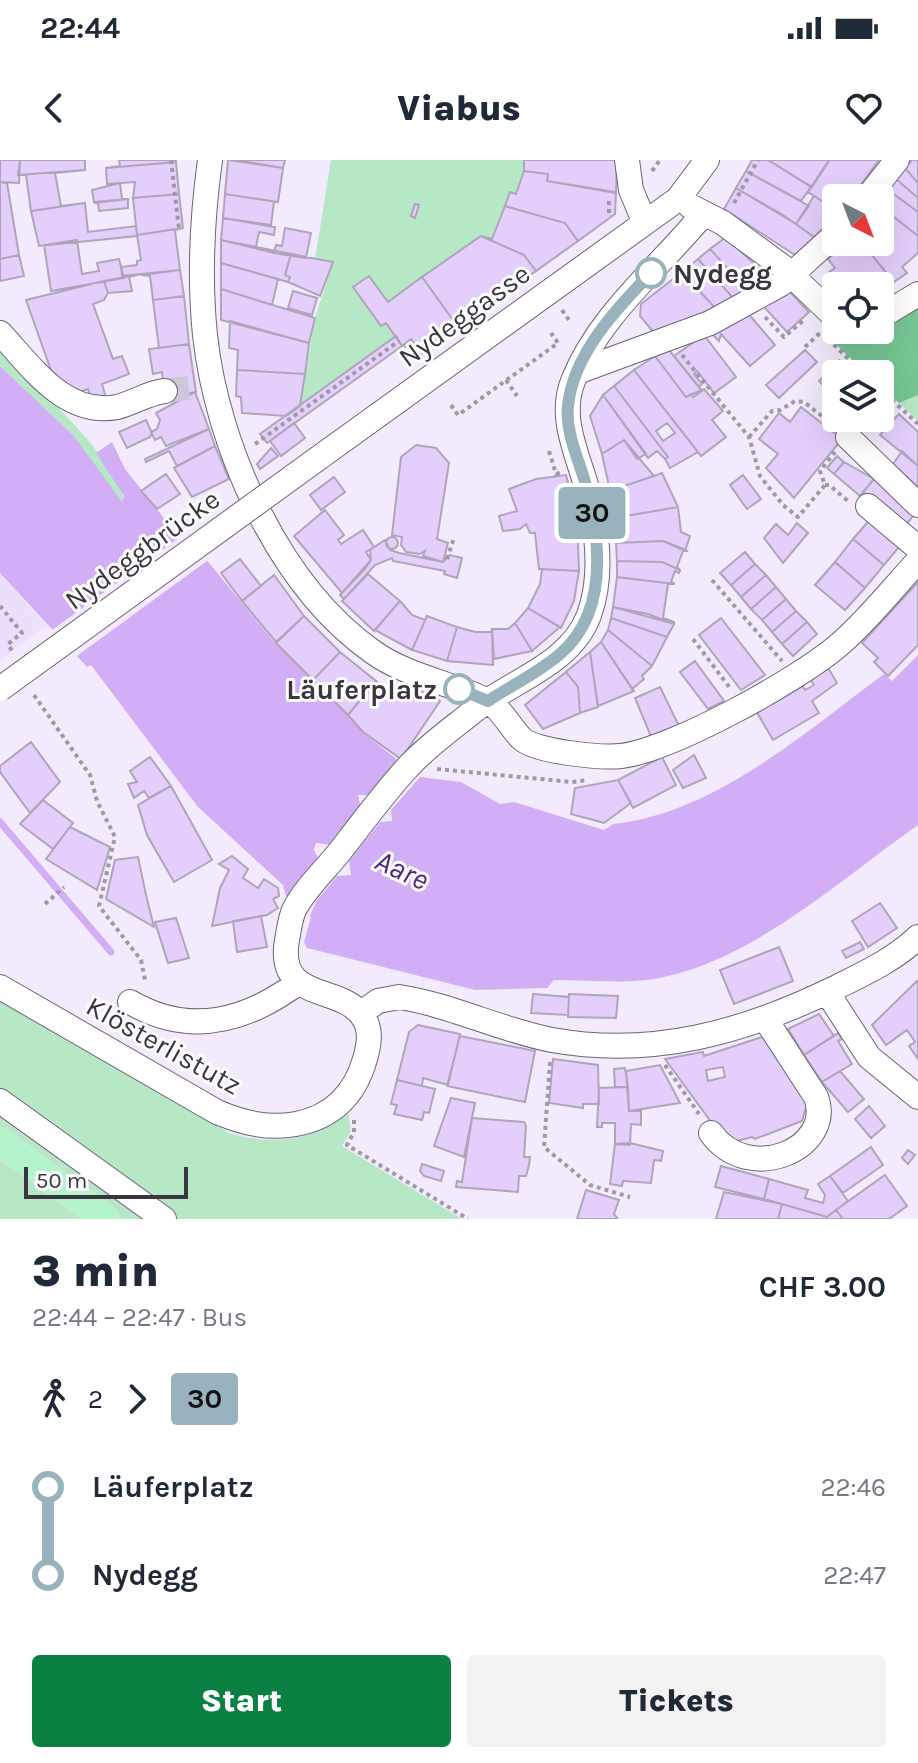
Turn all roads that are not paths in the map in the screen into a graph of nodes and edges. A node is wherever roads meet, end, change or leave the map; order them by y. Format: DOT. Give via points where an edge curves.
graph roads {
  1 [pos="210,160"];
  2 [pos="627,160"];
  3 [pos="707,160"];
  4 [pos="897,160"];
  5 [pos="878,184"];
  6 [pos="678,199"];
  7 [pos="704,213"];
  8 [pos="644,221"];
  9 [pos="822,248"];
  10 [pos="793,276"];
  11 [pos="918,294"];
  12 [pos="822,304"];
  13 [pos="894,309"];
  14 [pos="0,333"];
  15 [pos="577,372"];
  16 [pos="165,391"];
  17 [pos="848,437"];
  18 [pos="320,457"];
  19 [pos="918,505"];
  20 [pos="868,506"];
  21 [pos="918,548"];
  22 [pos="918,561"];
  23 [pos="0,689"];
  24 [pos="488,701"];
  25 [pos="918,937"];
  26 [pos="299,982"];
  27 [pos="0,987"];
  28 [pos="827,992"];
  29 [pos="130,1002"];
  30 [pos="361,1013"];
  31 [pos="766,1020"];
  32 [pos="918,1097"];
  33 [pos="0,1101"];
  34 [pos="711,1133"];
  35 [pos="0,1142"];
  36 [pos="106,1219"];
  37 [pos="164,1219"];
  1 -- 24 [label="street" via="202,267 205,386 255,502 283,554 349,632 386,660"];
  2 -- 8 [label="street" via="631,190"];
  3 -- 6 [label="street"];
  4 -- 5 [label="street"];
  6 -- 7 [label="street"];
  6 -- 8 [label="street, Nydeggasse"];
  7 -- 10 [label="street"];
  7 -- 15 [label="street" via="630,295"];
  8 -- 18 [label="street, Nydeggasse"];
  9 -- 10 [label="street"];
  10 -- 12 [label="street"];
  10 -- 15 [label="street" via="710,323"];
  11 -- 13 [label="street"];
  14 -- 16 [label="street" via="45,381 82,405 120,406"];
  15 -- 24 [label="street" via="568,417 595,527 597,563 589,614 559,655"];
  17 -- 19 [label="street"];
  18 -- 23 [label="street, Nydeggbrücke, bridge"];
  20 -- 21 [label="street"];
  22 -- 24 [label="street" via="841,644 742,705 656,748 610,756 530,745"];
  24 -- 26 [label="street" via="419,768 296,906 286,952"];
  25 -- 28 [label="street" via="891,959"];
  26 -- 29 [label="street" via="262,1008 219,1020 176,1019"];
  26 -- 30 [label="street"];
  27 -- 30 [label="street, Klösterlistutz" via="217,1112 268,1127 314,1118 352,1091 369,1043"];
  28 -- 31 [label="street"];
  28 -- 32 [label="street" via="869,1057"];
  30 -- 31 [label="street" via="384,999 406,998 552,1040 652,1047"];
  31 -- 34 [label="street" via="816,1097 817,1124 793,1149 756,1160 737,1156"];
  33 -- 37 [label="street"];
  35 -- 36 [label="main road"];
}
